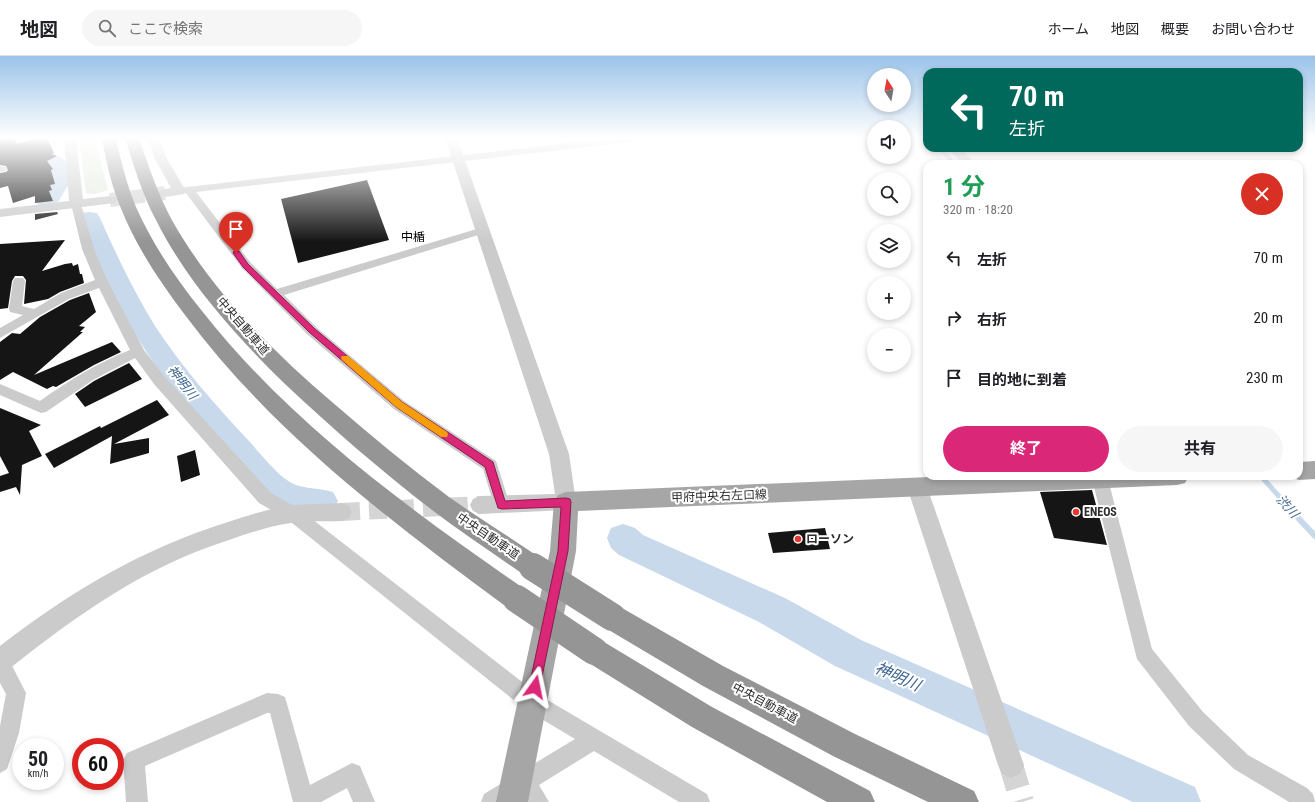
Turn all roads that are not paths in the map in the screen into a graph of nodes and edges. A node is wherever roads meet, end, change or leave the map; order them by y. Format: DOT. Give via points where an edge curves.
graph roads {
  1 [pos="74,173"];
  2 [pos="117,173"];
  3 [pos="143,173"];
  4 [pos="168,173"];
  5 [pos="338,173"];
  6 [pos="464,173"];
  7 [pos="178,191"];
  8 [pos="110,200"];
  9 [pos="76,204"];
  10 [pos="0,213"];
  11 [pos="484,230"];
  12 [pos="19,281"];
  13 [pos="102,282"];
  14 [pos="275,294"];
  15 [pos="34,313"];
  16 [pos="0,334"];
  17 [pos="138,352"];
  18 [pos="0,389"];
  19 [pos="1303,470"];
  20 [pos="1315,470"];
  21 [pos="1077,480"];
  22 [pos="1100,480"];
  23 [pos="917,487"];
  24 [pos="566,502"];
  25 [pos="480,505"];
  26 [pos="502,505"];
  27 [pos="342,512"];
  28 [pos="292,514"];
  29 [pos="0,662"];
  30 [pos="532,702"];
  31 [pos="594,739"];
  32 [pos="0,762"];
  33 [pos="1011,765"];
  34 [pos="516,796"];
  35 [pos="137,802"];
  36 [pos="364,802"];
  37 [pos="699,802"];
  38 [pos="859,802"];
  39 [pos="963,802"];
  40 [pos="1305,802"];
  1 -- 9 [label="street"];
  2 -- 38 [label="highway, bridge" via="123,194 140,231 163,271 194,315 234,363 288,418 355,477 426,535 594,651 702,717"];
  3 -- 39 [label="highway, 中央自動車道, bridge" via="166,224 190,262 225,307 266,354 384,460 455,514 612,617 713,676 844,745"];
  4 -- 7 [label="street"];
  5 -- 7 [label="street"];
  6 -- 11 [label="street"];
  7 -- 14 [label="street"];
  8 -- 9 [label="street"];
  9 -- 10 [label="street"];
  9 -- 13 [label="street" via="88,249"];
  11 -- 14 [label="street"];
  11 -- 24 [label="street" via="559,454"];
  12 -- 15 [label="street" via="15,309"];
  13 -- 15 [label="street" via="65,296"];
  13 -- 17 [label="street"];
  14 -- 26 [label="street" via="312,330 399,405 490,465"];
  15 -- 16 [label="street"];
  17 -- 18 [label="street" via="102,367 41,408"];
  17 -- 28 [label="street" via="159,380 265,498"];
  19 -- 20 [label="main road"];
  21 -- 23 [label="main road, 甲府中央右左口線"];
  22 -- 40 [label="street" via="1144,653 1196,719 1241,762"];
  23 -- 24 [label="main road, 甲府中央右左口線"];
  23 -- 33 [label="street"];
  24 -- 26 [label="street"];
  24 -- 30 [label="main road" via="563,551"];
  25 -- 26 [label="street"];
  27 -- 28 [label="street"];
  28 -- 29 [label="street" via="220,533 153,560 106,585 62,614"];
  28 -- 30 [label="street"];
  29 -- 32 [label="street" via="16,693 10,733"];
  30 -- 31 [label="street"];
  30 -- 34 [label="main road"];
  31 -- 34 [label="street"];
  31 -- 37 [label="street"];
  35 -- 36 [label="street" via="134,760 267,703 278,704 303,800 352,774"];
}
